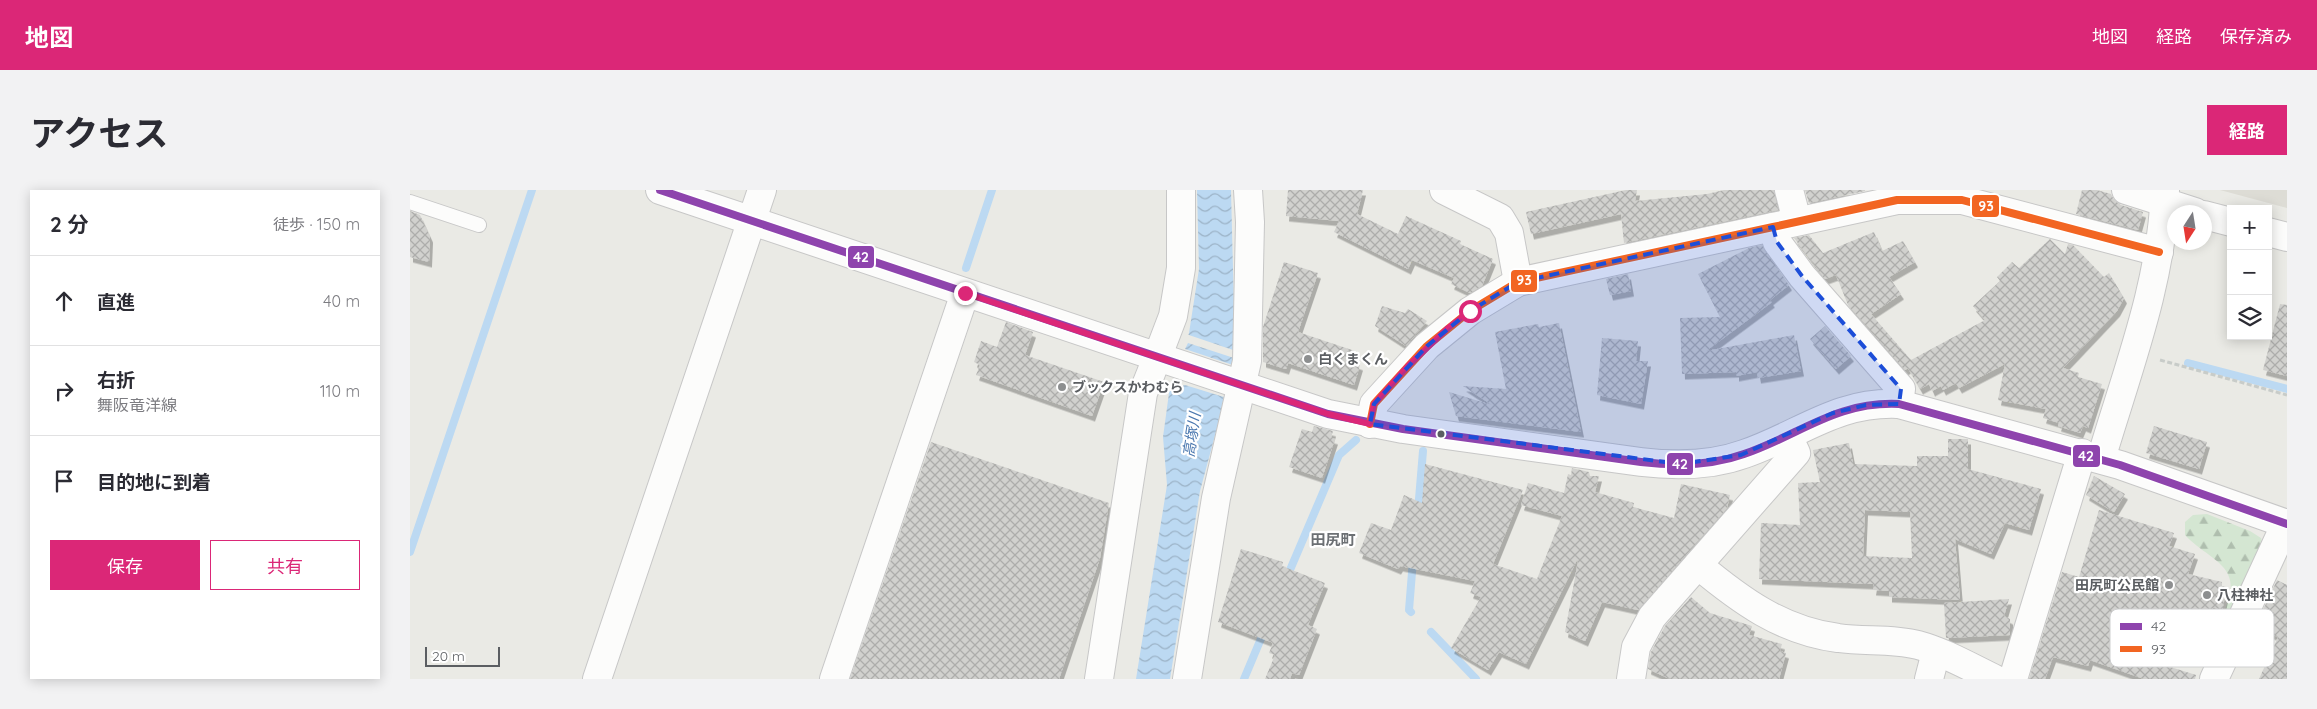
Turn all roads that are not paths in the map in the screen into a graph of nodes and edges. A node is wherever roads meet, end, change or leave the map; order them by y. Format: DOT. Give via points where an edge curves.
graph roads {
  1 [pos="660,190"];
  2 [pos="762,190"];
  3 [pos="1181,190"];
  4 [pos="1248,190"];
  5 [pos="1444,190"];
  6 [pos="1789,190"];
  7 [pos="2126,190"];
  8 [pos="2165,196"];
  9 [pos="410,202"];
  10 [pos="2182,205"];
  11 [pos="2212,217"];
  12 [pos="752,221"];
  13 [pos="2227,221"];
  14 [pos="1785,224"];
  15 [pos="479,226"];
  16 [pos="2272,233"];
  17 [pos="2287,237"];
  18 [pos="2159,252"];
  19 [pos="1518,282"];
  20 [pos="965,293"];
  21 [pos="1165,360"];
  22 [pos="1236,384"];
  23 [pos="1899,404"];
  24 [pos="1370,424"];
  25 [pos="1788,436"];
  26 [pos="2091,456"];
  27 [pos="2286,523"];
  28 [pos="1698,565"];
  29 [pos="2246,609"];
  30 [pos="1936,652"];
  31 [pos="2220,667"];
  32 [pos="597,679"];
  33 [pos="834,679"];
  34 [pos="1099,679"];
  35 [pos="1187,679"];
  36 [pos="1631,679"];
  37 [pos="1929,679"];
  38 [pos="1994,679"];
  39 [pos="2013,679"];
  40 [pos="2214,679"];
  1 -- 12 [label="street"];
  2 -- 12 [label="street"];
  3 -- 21 [label="street" via="1181,268"];
  4 -- 22 [label="street" via="1248,358"];
  5 -- 19 [label="street" via="1500,218 1509,233"];
  6 -- 14 [label="street"];
  7 -- 8 [label="street"];
  8 -- 10 [label="street"];
  8 -- 18 [label="street"];
  9 -- 15 [label="lane"];
  11 -- 13 [label="street"];
  12 -- 20 [label="street"];
  12 -- 32 [label="street"];
  14 -- 18 [label="street" via="1897,200 1962,200"];
  14 -- 19 [label="street"];
  14 -- 23 [label="street" via="1777,242 1802,276 1901,389"];
  16 -- 17 [label="street"];
  18 -- 26 [label="street" via="2148,301"];
  19 -- 24 [label="street" via="1470,311 1427,346 1374,404"];
  20 -- 21 [label="street"];
  20 -- 33 [label="street"];
  21 -- 22 [label="street"];
  21 -- 34 [label="street" via="1143,392"];
  22 -- 24 [label="street"];
  22 -- 35 [label="street"];
  23 -- 25 [label="street" via="1849,408"];
  23 -- 26 [label="street"];
  24 -- 25 [label="street" via="1661,464 1722,460"];
  25 -- 28 [label="street" via="1796,453"];
  26 -- 27 [label="street"];
  26 -- 39 [label="street"];
  27 -- 29 [label="street"];
  28 -- 30 [label="street" via="1734,596 1782,623 1835,638 1904,642"];
  28 -- 36 [label="street" via="1642,632"];
  30 -- 37 [label="street"];
  30 -- 38 [label="street"];
  31 -- 40 [label="street"];
}
